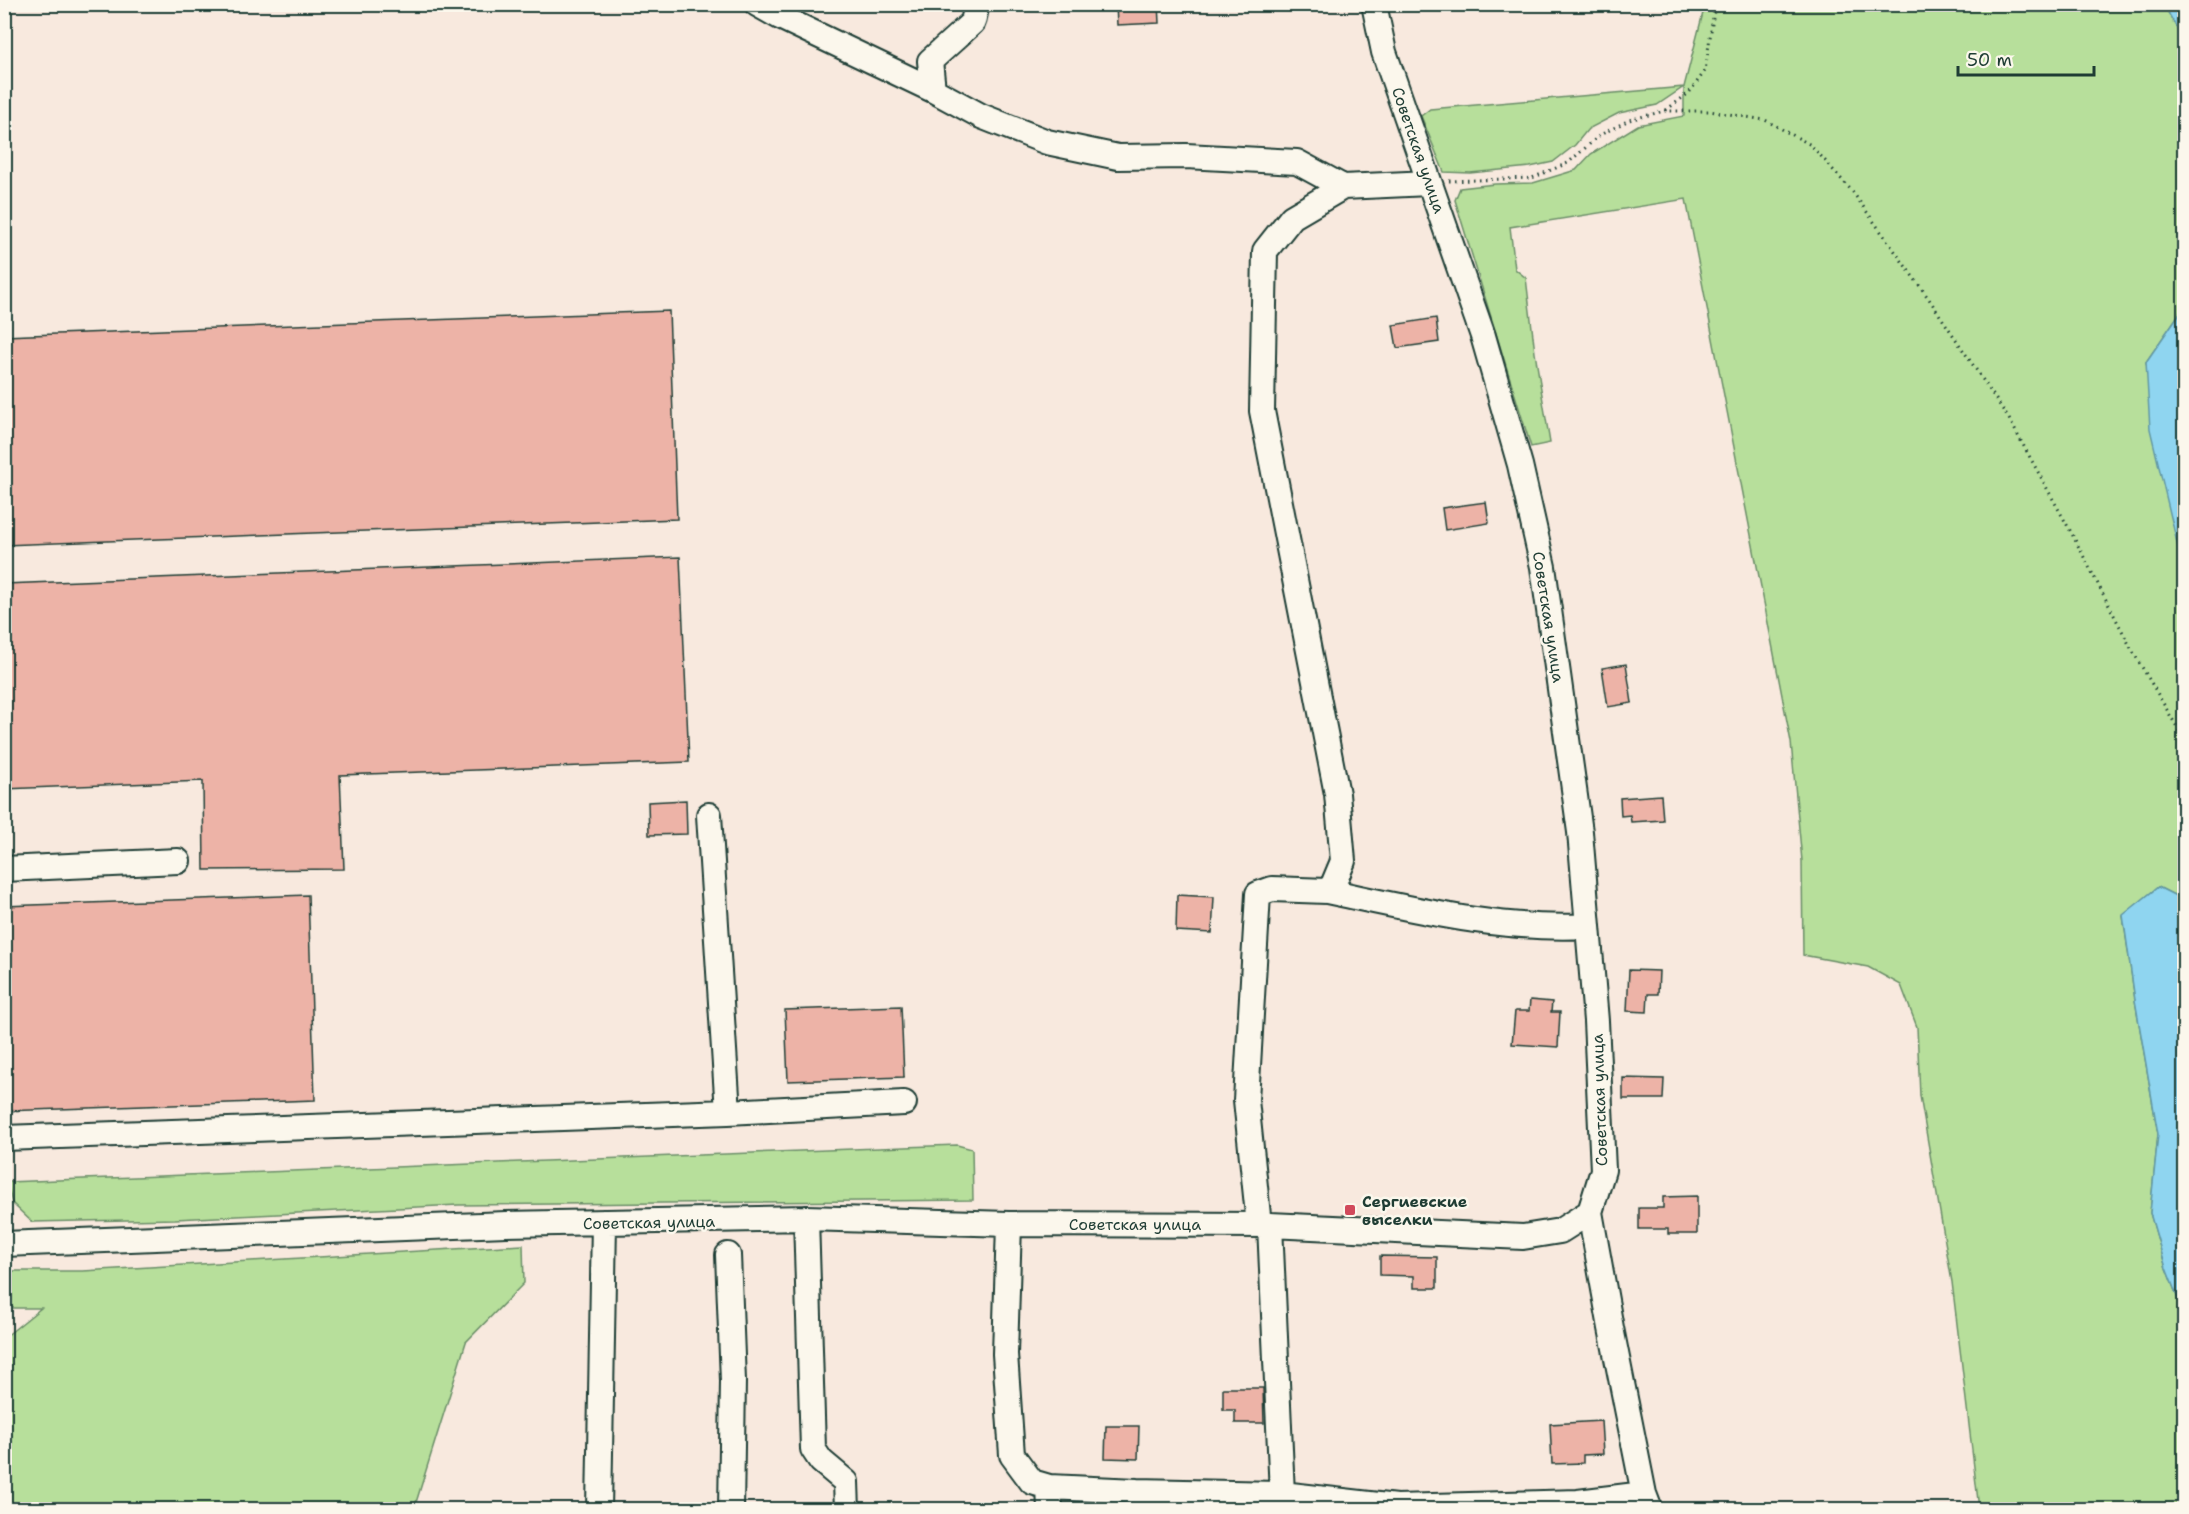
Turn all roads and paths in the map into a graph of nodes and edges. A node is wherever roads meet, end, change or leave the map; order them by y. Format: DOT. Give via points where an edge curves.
graph roads {
  1 [pos="758,4"];
  2 [pos="977,4"];
  3 [pos="1374,4"];
  4 [pos="1715,4"];
  5 [pos="933,90"];
  6 [pos="1664,111"];
  7 [pos="1429,183"];
  8 [pos="1343,187"];
  9 [pos="2184,739"];
  10 [pos="709,815"];
  11 [pos="178,861"];
  12 [pos="4,869"];
  13 [pos="1327,891"];
  14 [pos="1588,926"];
  15 [pos="904,1103"];
  16 [pos="728,1112"];
  17 [pos="4,1138"];
  18 [pos="1590,1212"];
  19 [pos="806,1218"];
  20 [pos="604,1222"];
  21 [pos="1009,1224"];
  22 [pos="1264,1225"];
  23 [pos="4,1244"];
  24 [pos="728,1255"];
  25 [pos="1282,1494"];
  26 [pos="1050,1498"];
  27 [pos="1184,1501"];
  28 [pos="1647,1502"];
  29 [pos="1396,1508"];
  30 [pos="599,1509"];
  31 [pos="731,1509"];
  32 [pos="847,1509"];
  1 -- 5 [label="street"];
  2 -- 5 [label="street" via="973,22 930,62"];
  3 -- 7 [label="street, Советская улица" via="1384,52"];
  4 -- 6 [label="path" via="1705,71 1689,93"];
  5 -- 8 [label="street" via="981,116 1047,142 1118,157 1297,162"];
  6 -- 7 [label="path" via="1629,120 1600,135 1568,163 1532,178"];
  6 -- 9 [label="path" via="1710,111 1765,120 1811,145 1852,191 2008,419"];
  7 -- 8 [label="street"];
  7 -- 14 [label="street, Советская улица" via="1483,336 1520,465 1543,567 1580,831"];
  8 -- 13 [label="street" via="1292,217 1265,251 1262,411 1337,794 1343,861"];
  10 -- 16 [label="street"];
  11 -- 12 [label="street"];
  13 -- 14 [label="street" via="1478,921 1555,928"];
  13 -- 22 [label="street" via="1272,889 1258,894 1246,1100"];
  14 -- 18 [label="street, Советская улица" via="1603,1170"];
  15 -- 16 [label="street"];
  16 -- 17 [label="street"];
  18 -- 22 [label="street, Советская улица" via="1560,1231 1523,1237"];
  18 -- 28 [label="street"];
  19 -- 20 [label="street, Советская улица"];
  19 -- 21 [label="street, Советская улица"];
  19 -- 32 [label="street" via="813,1449 846,1482"];
  20 -- 23 [label="street, Советская улица"];
  20 -- 30 [label="street"];
  21 -- 22 [label="street, Советская улица"];
  21 -- 26 [label="street" via="1005,1354 1012,1455"];
  22 -- 25 [label="street"];
  24 -- 31 [label="street" via="733,1381"];
  25 -- 27 [label="street"];
  25 -- 29 [label="street"];
  26 -- 27 [label="street"];
  28 -- 29 [label="street"];
}
